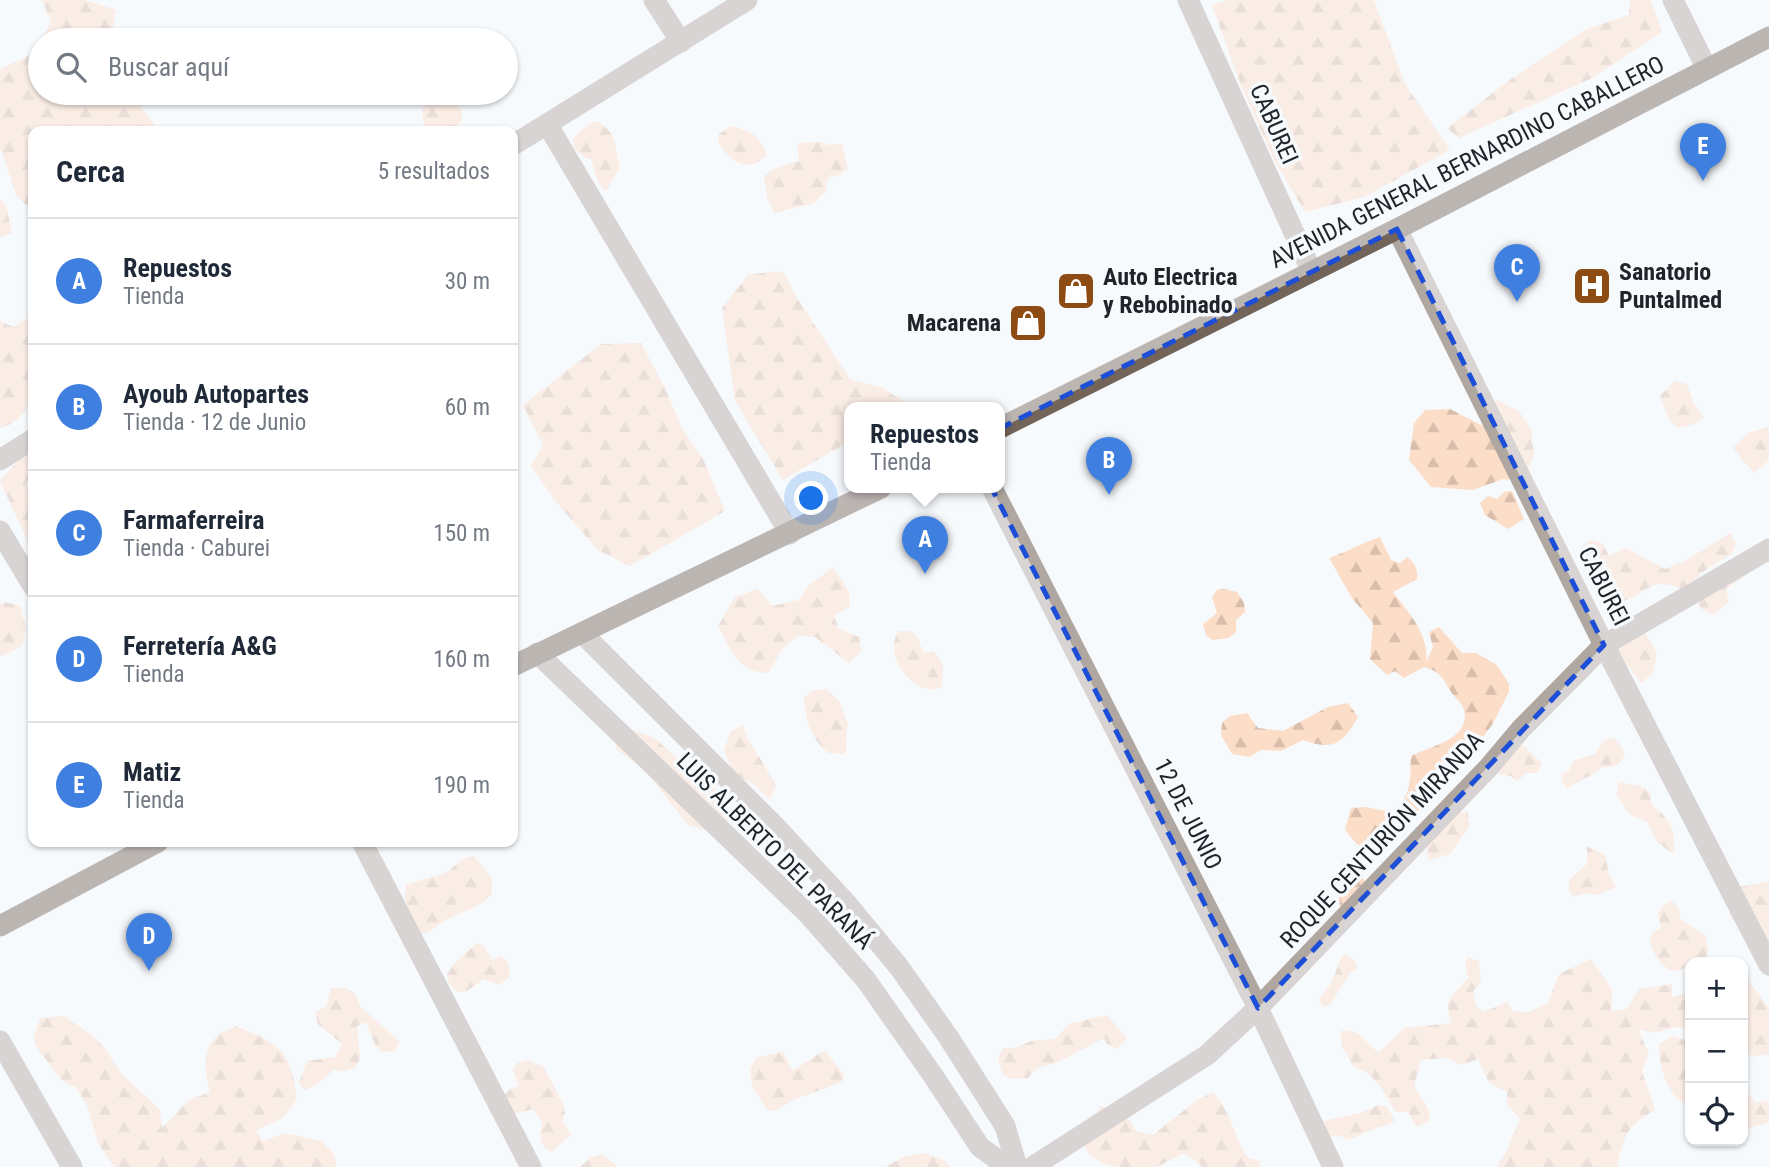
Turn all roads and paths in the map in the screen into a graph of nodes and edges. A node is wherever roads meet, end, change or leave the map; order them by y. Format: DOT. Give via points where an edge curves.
graph roads {
  1 [pos="654,0"];
  2 [pos="747,0"];
  3 [pos="1673,0"];
  4 [pos="1192,1"];
  5 [pos="1769,37"];
  6 [pos="681,42"];
  7 [pos="1707,69"];
  8 [pos="547,124"];
  9 [pos="518,142"];
  10 [pos="1397,229"];
  11 [pos="1311,270"];
  12 [pos="1005,425"];
  13 [pos="28,442"];
  14 [pos="0,460"];
  15 [pos="871,493"];
  16 [pos="995,493"];
  17 [pos="0,531"];
  18 [pos="790,534"];
  19 [pos="1769,549"];
  20 [pos="28,578"];
  21 [pos="582,633"];
  22 [pos="1604,645"];
  23 [pos="537,653"];
  24 [pos="518,663"];
  25 [pos="149,847"];
  26 [pos="365,847"];
  27 [pos="834,891"];
  28 [pos="810,916"];
  29 [pos="0,926"];
  30 [pos="1769,965"];
  31 [pos="1258,1008"];
  32 [pos="0,1041"];
  33 [pos="72,1167"];
  34 [pos="531,1167"];
  35 [pos="1008,1167"];
  36 [pos="1017,1167"];
  37 [pos="1032,1167"];
  38 [pos="1333,1167"];
  1 -- 6 [label="street"];
  2 -- 6 [label="street"];
  3 -- 7 [label="street"];
  4 -- 11 [label="street, CABUREI"];
  5 -- 7 [label="main road, AVENIDA GENERAL BERNARDINO CABALLERO"];
  6 -- 8 [label="street"];
  7 -- 10 [label="main road, AVENIDA GENERAL BERNARDINO CABALLERO"];
  8 -- 9 [label="street"];
  8 -- 18 [label="street"];
  10 -- 11 [label="main road, AVENIDA GENERAL BERNARDINO CABALLERO"];
  10 -- 22 [label="street, CABUREI"];
  11 -- 12 [label="main road, AVENIDA GENERAL BERNARDINO CABALLERO"];
  13 -- 14 [label="street"];
  15 -- 18 [label="main road"];
  16 -- 31 [label="street, 12 DE JUNIO"];
  17 -- 20 [label="street"];
  18 -- 21 [label="main road"];
  19 -- 22 [label="street, ROQUE CENTURIÓN MIRANDA"];
  21 -- 23 [label="main road"];
  21 -- 27 [label="street, LUIS ALBERTO DEL PARANÁ"];
  22 -- 30 [label="street, CABUREI"];
  22 -- 31 [label="street, ROQUE CENTURIÓN MIRANDA"];
  23 -- 24 [label="main road"];
  23 -- 28 [label="street, LUIS ALBERTO DEL PARANÁ"];
  25 -- 29 [label="main road"];
  26 -- 34 [label="street"];
  27 -- 28 [label="street"];
  27 -- 36 [label="street, LUIS ALBERTO DEL PARANÁ" via="898,967 949,1038 1005,1126"];
  28 -- 35 [label="street, LUIS ALBERTO DEL PARANÁ" via="866,980 979,1147"];
  31 -- 37 [label="street, ROQUE CENTURIÓN MIRANDA" via="1207,1055"];
  31 -- 38 [label="street, 12 DE JUNIO"];
  32 -- 33 [label="street"];
}
